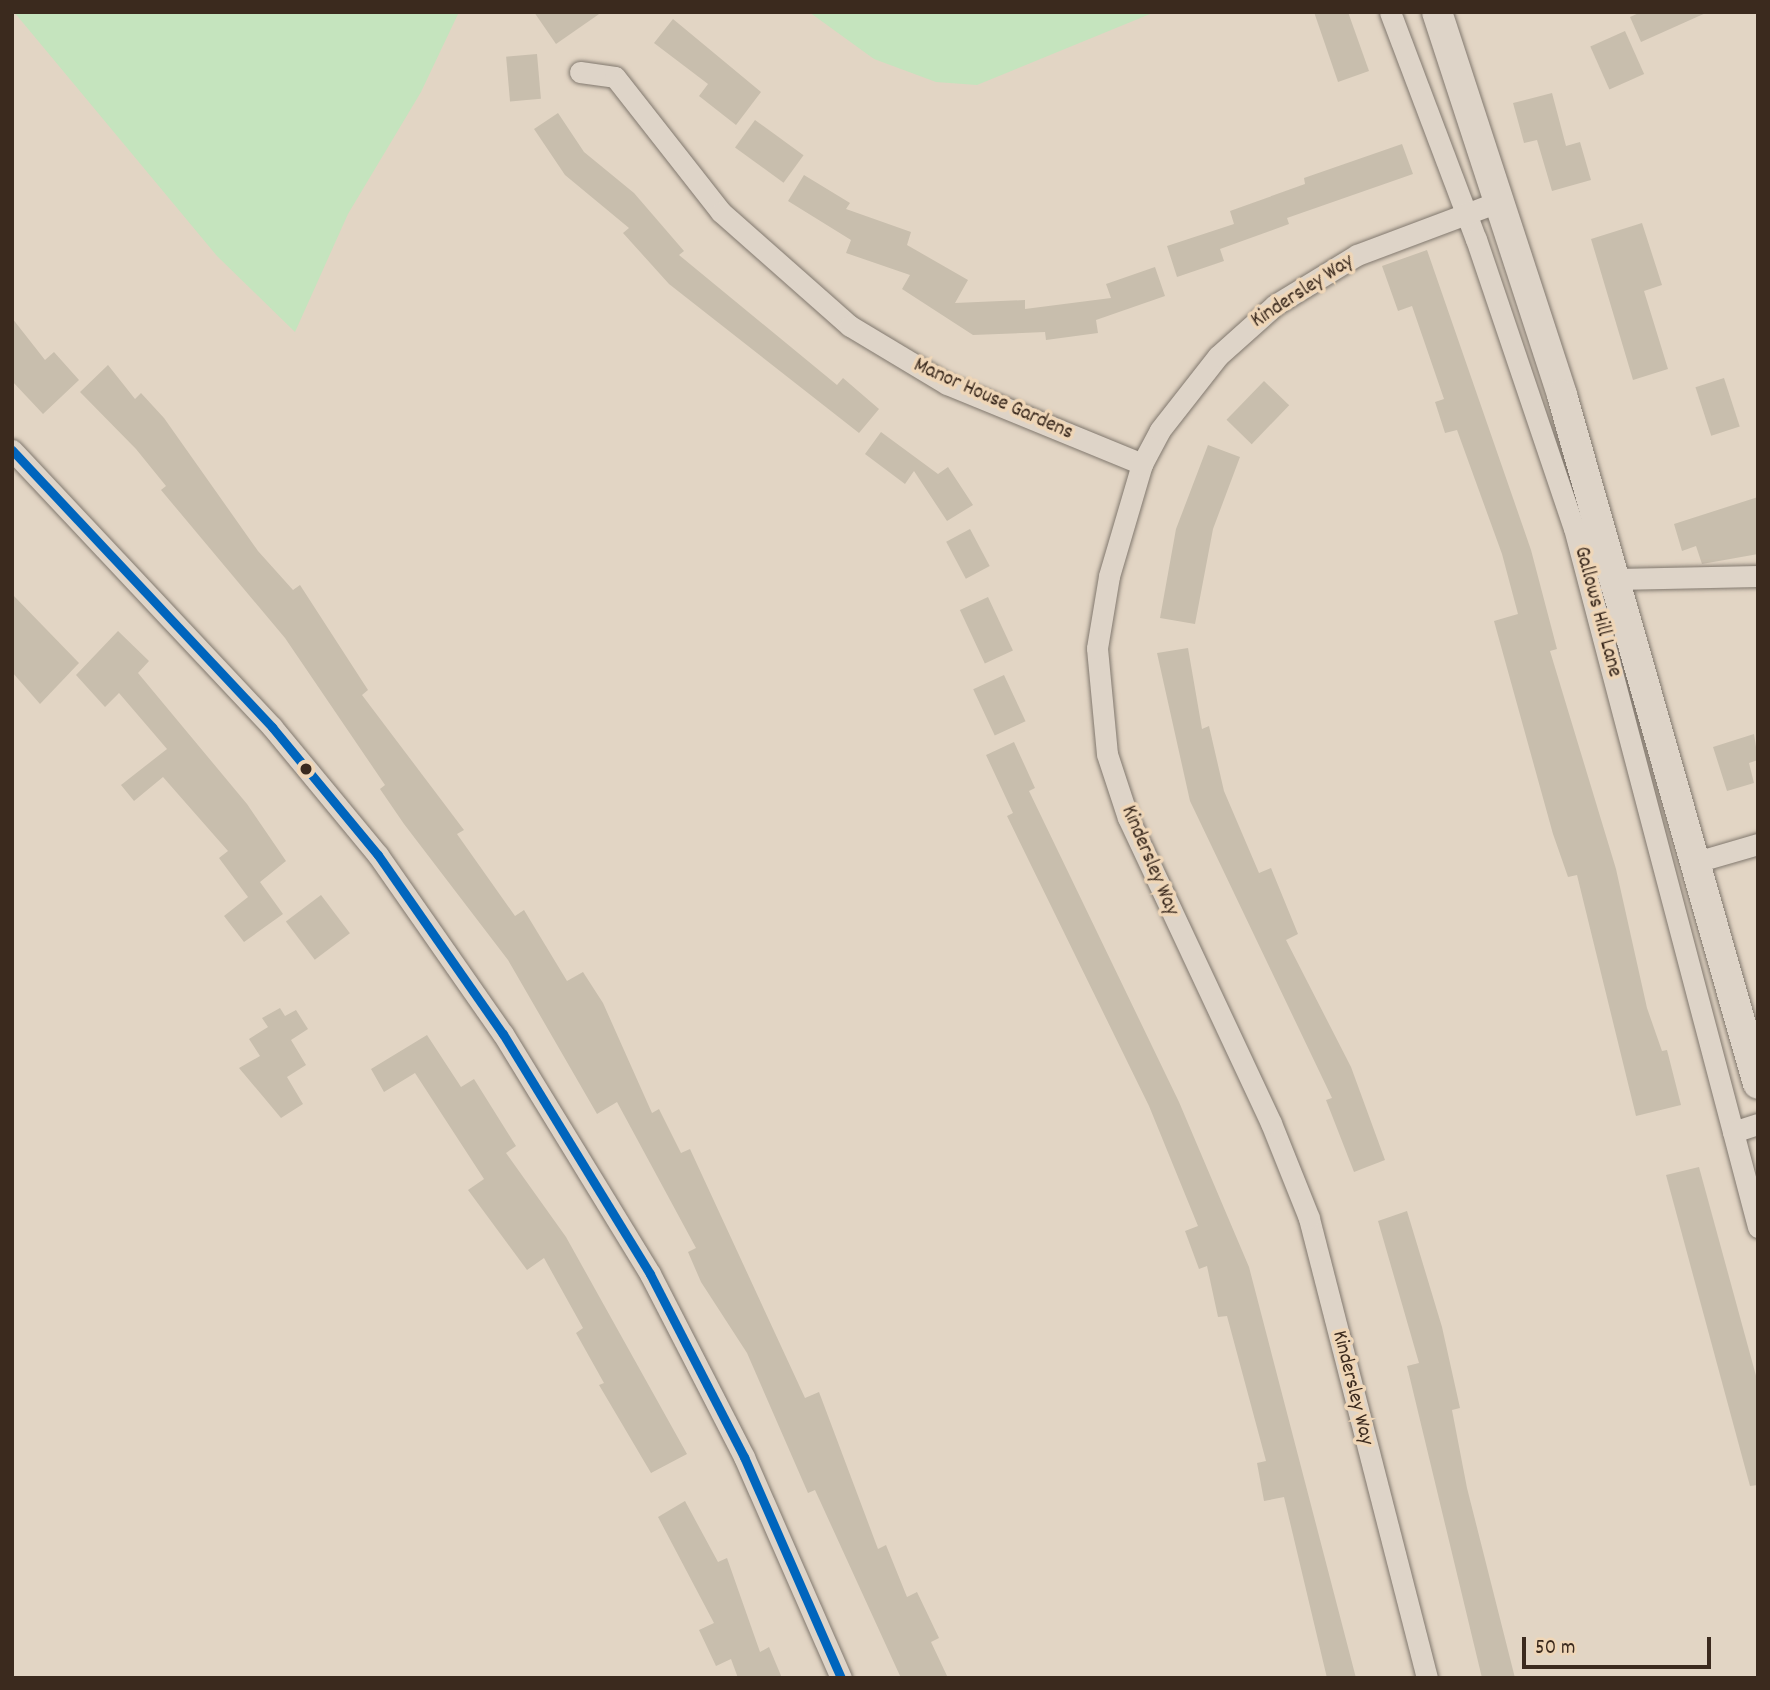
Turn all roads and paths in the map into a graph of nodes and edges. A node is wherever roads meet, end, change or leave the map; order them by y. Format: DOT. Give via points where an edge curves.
graph roads {
  1 [pos="1390,12"];
  2 [pos="1437,12"];
  3 [pos="580,72"];
  4 [pos="1498,202"];
  5 [pos="1466,212"];
  6 [pos="12,450"];
  7 [pos="1142,464"];
  8 [pos="1758,576"];
  9 [pos="1616,579"];
  10 [pos="1758,844"];
  11 [pos="1696,862"];
  12 [pos="1758,1084"];
  13 [pos="1758,1124"];
  14 [pos="1733,1132"];
  15 [pos="1758,1227"];
  16 [pos="841,1678"];
  17 [pos="1427,1678"];
  1 -- 5 [label="street, Gallows Hill Lane"];
  2 -- 4 [label="street, Gallows Hill Lane"];
  3 -- 7 [label="street, Manor House Gardens" via="615,77 721,212 850,326 947,384"];
  4 -- 5 [label="street, Kindersley Way"];
  4 -- 9 [label="street, Gallows Hill Lane"];
  5 -- 7 [label="street, Kindersley Way" via="1357,256 1275,305 1188,392"];
  5 -- 14 [label="street, Gallows Hill Lane" via="1574,528"];
  6 -- 16 [label="street" via="272,727 378,855 503,1034 650,1274 744,1457"];
  7 -- 17 [label="street, Kindersley Way" via="1109,576 1097,648 1107,754 1128,818 1309,1218"];
  8 -- 9 [label="street"];
  9 -- 11 [label="street, Gallows Hill Lane"];
  10 -- 11 [label="street"];
  11 -- 12 [label="street, Gallows Hill Lane"];
  13 -- 14 [label="street"];
  14 -- 15 [label="street, Gallows Hill Lane"];
}
